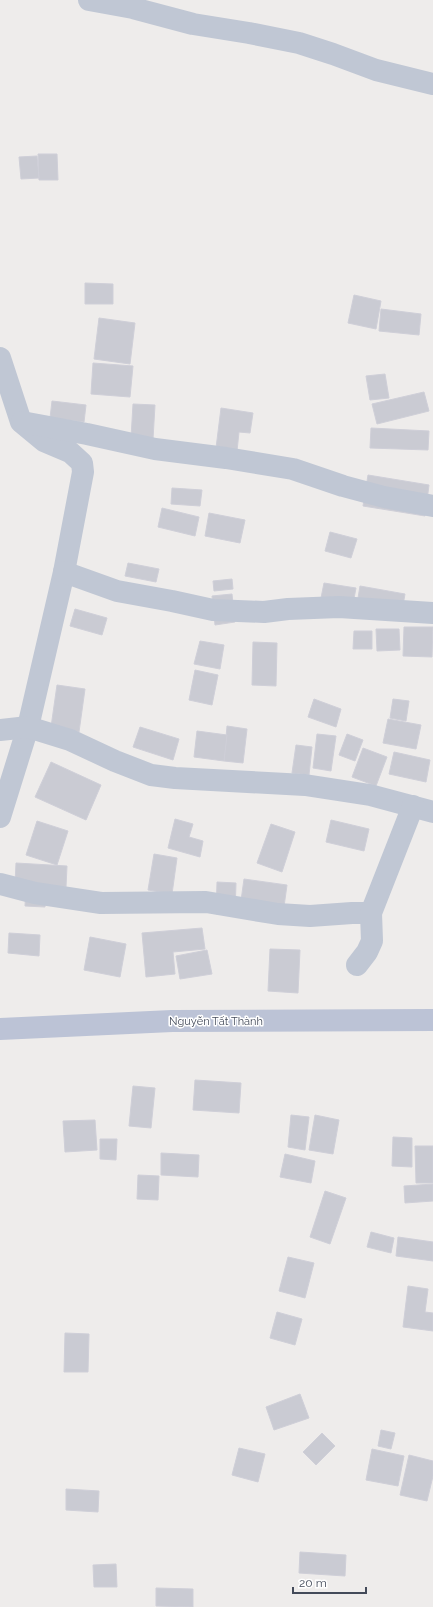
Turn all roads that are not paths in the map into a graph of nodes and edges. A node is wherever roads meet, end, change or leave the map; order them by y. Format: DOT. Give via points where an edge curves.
graph roads {
  1 [pos="89,0"];
  2 [pos="433,84"];
  3 [pos="0,358"];
  4 [pos="21,422"];
  5 [pos="433,506"];
  6 [pos="64,572"];
  7 [pos="433,613"];
  8 [pos="28,727"];
  9 [pos="0,730"];
  10 [pos="423,809"];
  11 [pos="0,817"];
  12 [pos="0,884"];
  13 [pos="371,913"];
  14 [pos="357,965"];
  15 [pos="433,1020"];
  16 [pos="0,1029"];
  1 -- 2 [label="street" via="133,8 193,24 249,32 299,43 376,70"];
  3 -- 4 [label="street"];
  4 -- 5 [label="street" via="155,449 293,469 384,497"];
  4 -- 6 [label="street" via="44,441 70,452 82,463 83,472"];
  6 -- 7 [label="street" via="118,591 212,610 264,612 339,607"];
  6 -- 8 [label="street"];
  8 -- 9 [label="street"];
  8 -- 10 [label="street" via="70,740 151,775 305,785 370,795"];
  8 -- 11 [label="street"];
  10 -- 13 [label="street"];
  12 -- 13 [label="street" via="35,894 101,903 206,902 278,914 310,916"];
  13 -- 14 [label="street" via="372,941"];
  15 -- 16 [label="main road, Nguyễn Tất Thành" via="172,1021"];
}
